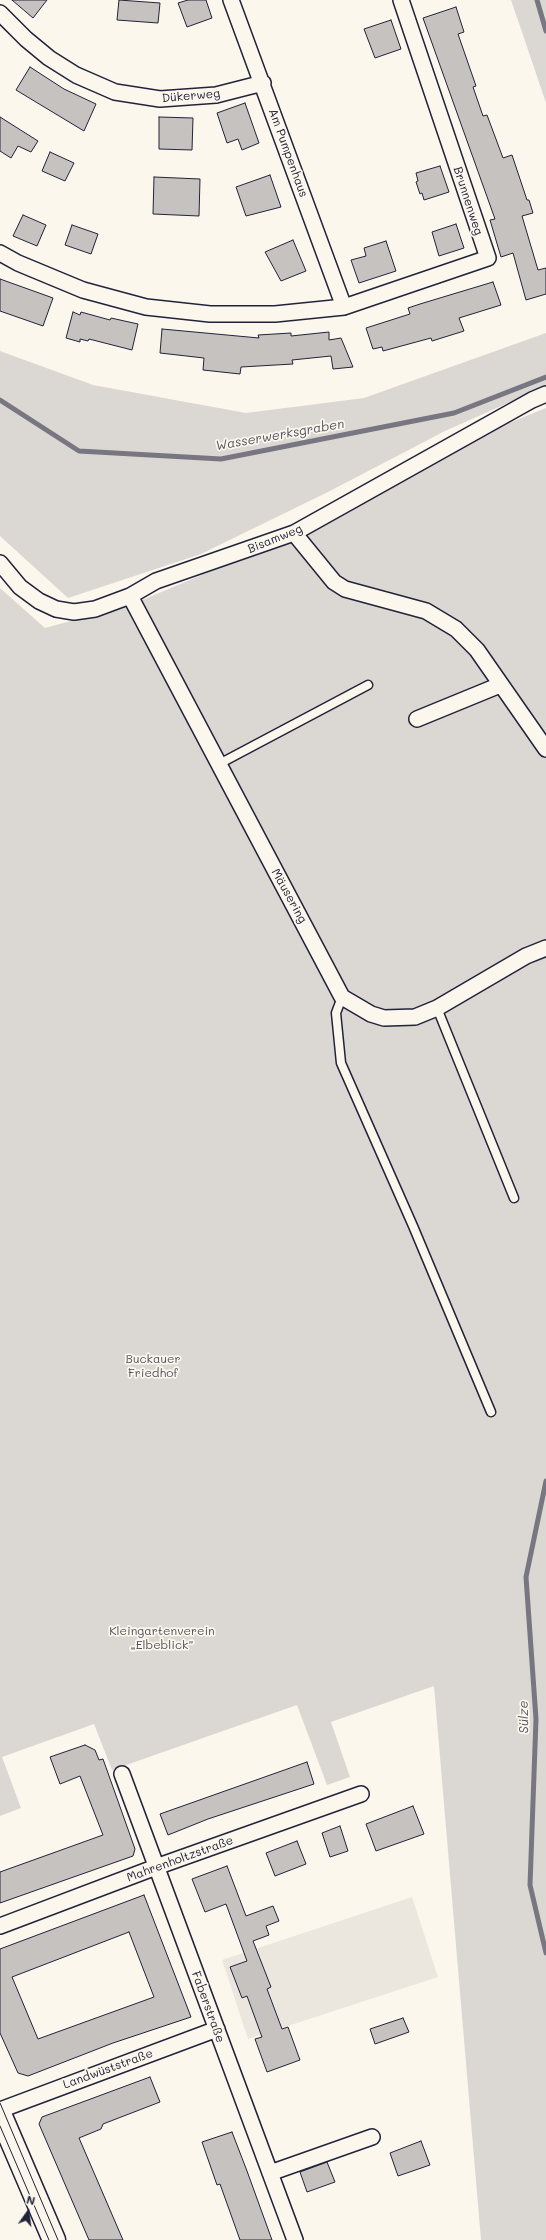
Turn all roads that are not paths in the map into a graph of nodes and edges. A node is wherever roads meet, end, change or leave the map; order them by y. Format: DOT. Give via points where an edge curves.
graph roads {
  1 [pos="231,0"];
  2 [pos="401,0"];
  3 [pos="0,13"];
  4 [pos="263,84"];
  5 [pos="0,253"];
  6 [pos="344,307"];
  7 [pos="546,394"];
  8 [pos="294,533"];
  9 [pos="0,563"];
  10 [pos="130,596"];
  11 [pos="368,685"];
  12 [pos="500,685"];
  13 [pos="417,719"];
  14 [pos="546,749"];
  15 [pos="219,764"];
  16 [pos="546,948"];
  17 [pos="342,997"];
  18 [pos="437,1008"];
  19 [pos="514,1198"];
  20 [pos="491,1412"];
  21 [pos="122,1774"];
  22 [pos="361,1794"];
  23 [pos="156,1867"];
  24 [pos="0,1926"];
  25 [pos="217,2029"];
  26 [pos="0,2110"];
  27 [pos="0,2114"];
  28 [pos="372,2137"];
  29 [pos="270,2173"];
  30 [pos="54,2240"];
  31 [pos="295,2240"];
  1 -- 4 [label="street, Am Pumpenhaus"];
  2 -- 6 [label="street, Brunnenweg" via="488,258"];
  3 -- 4 [label="street, Dükerweg" via="26,40 49,58 76,75 115,92 160,99 216,95"];
  4 -- 6 [label="street, Am Pumpenhaus"];
  5 -- 6 [label="street" via="83,290 146,307 210,314 275,314"];
  7 -- 8 [label="street, Bisamweg"];
  8 -- 10 [label="street, Bisamweg" via="156,581"];
  8 -- 12 [label="street" via="334,582 345,589 426,611 456,629 477,650"];
  9 -- 10 [label="street, Bisamweg" via="20,587 39,602 56,610 74,612 95,609"];
  10 -- 15 [label="street, Mäusering"];
  11 -- 15 [label="lane"];
  12 -- 13 [label="street"];
  12 -- 14 [label="street"];
  15 -- 17 [label="street, Mäusering"];
  16 -- 18 [label="street" via="526,956"];
  17 -- 18 [label="street" via="371,1014 384,1018 415,1017"];
  17 -- 20 [label="lane" via="336,1013 341,1063"];
  18 -- 19 [label="lane"];
  21 -- 23 [label="street, Faberstraße"];
  22 -- 23 [label="street, Mahrenholtzstraße"];
  23 -- 24 [label="street, Mahrenholtzstraße"];
  23 -- 25 [label="street, Faberstraße"];
  25 -- 26 [label="street, Landwüststraße"];
  25 -- 29 [label="street, Faberstraße"];
  27 -- 30 [label="main road"];
  28 -- 29 [label="street"];
  29 -- 31 [label="street, Faberstraße"];
}
